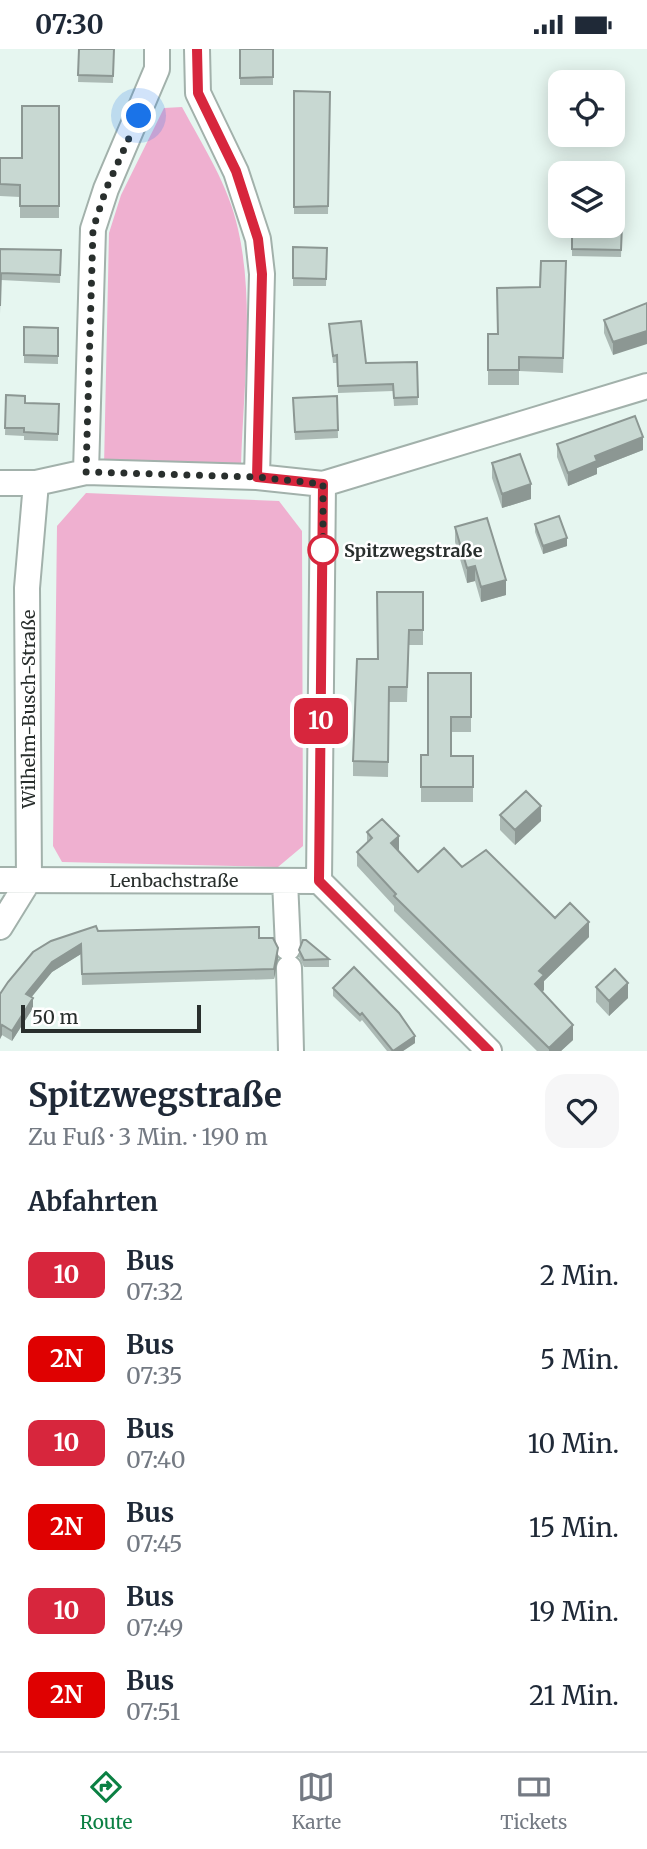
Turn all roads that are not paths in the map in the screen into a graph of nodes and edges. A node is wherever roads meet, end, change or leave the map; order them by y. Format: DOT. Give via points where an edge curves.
graph roads {
  1 [pos="157,49"];
  2 [pos="197,49"];
  3 [pos="647,386"];
  4 [pos="86,472"];
  5 [pos="257,477"];
  6 [pos="0,483"];
  7 [pos="36,483"];
  8 [pos="323,484"];
  9 [pos="0,880"];
  10 [pos="29,880"];
  11 [pos="285,881"];
  12 [pos="319,881"];
  13 [pos="0,927"];
  14 [pos="291,1051"];
  15 [pos="489,1051"];
  1 -- 4 [label="street" via="158,69 93,229"];
  2 -- 5 [label="street" via="198,93 236,171 258,239 262,274"];
  3 -- 8 [label="street"];
  4 -- 5 [label="street"];
  4 -- 7 [label="street"];
  5 -- 8 [label="street"];
  6 -- 7 [label="street"];
  7 -- 10 [label="street, Wilhelm-Busch-Straße" via="27,588"];
  8 -- 12 [label="street"];
  9 -- 10 [label="street, Lenbachstraße"];
  10 -- 11 [label="street, Lenbachstraße"];
  10 -- 13 [label="street"];
  11 -- 12 [label="street, Lenbachstraße"];
  11 -- 14 [label="street"];
  12 -- 15 [label="street"];
}
